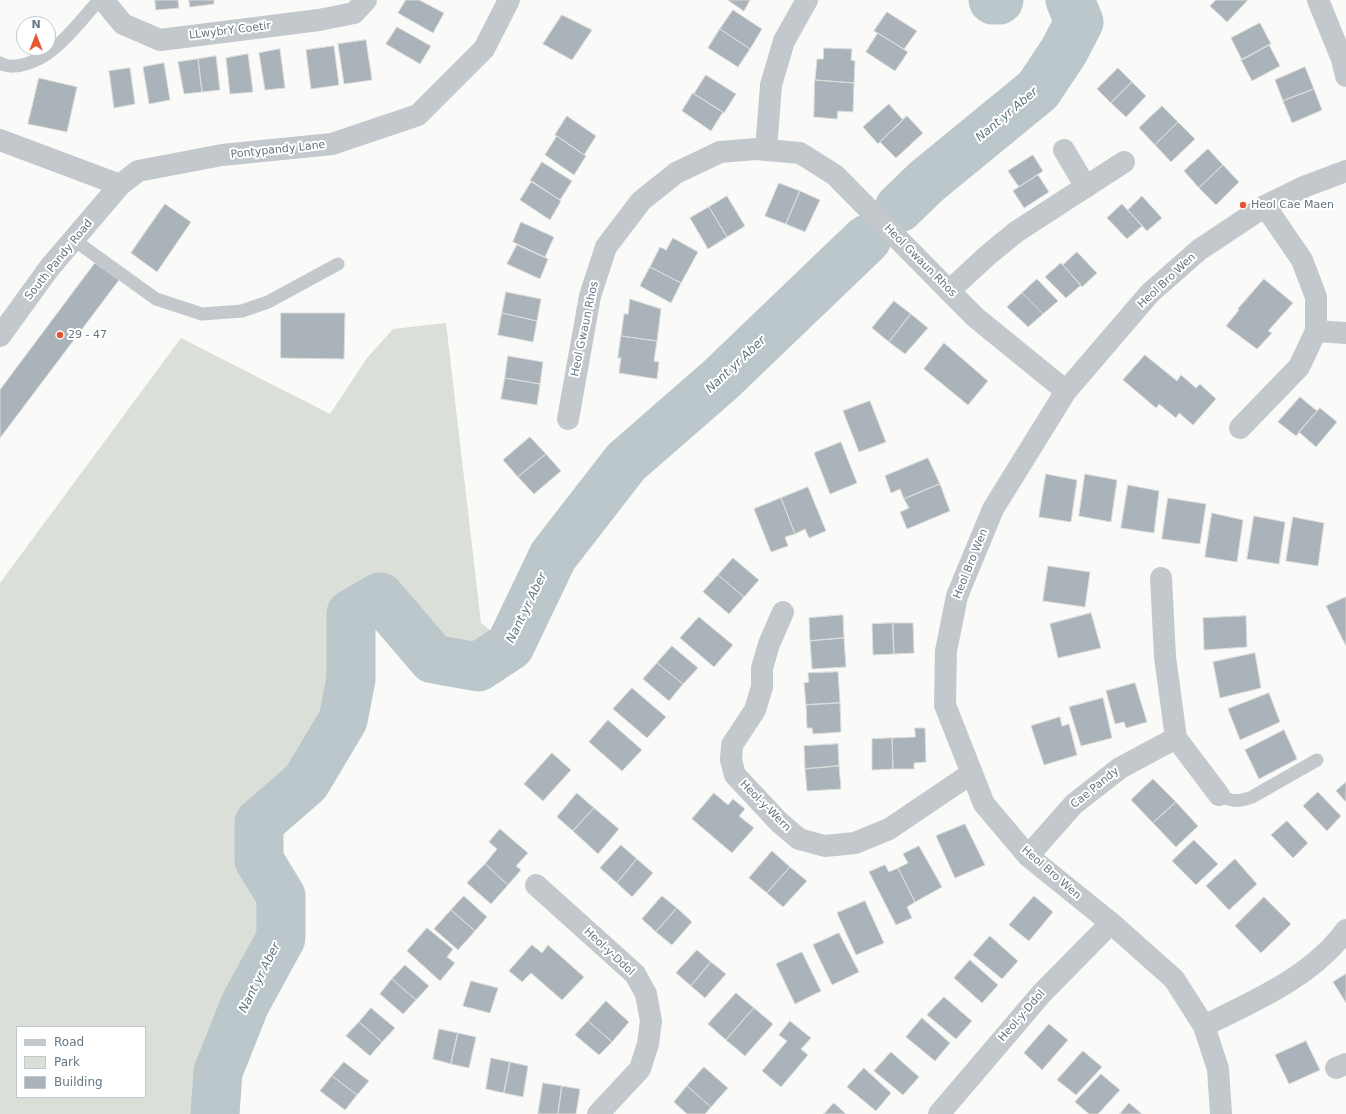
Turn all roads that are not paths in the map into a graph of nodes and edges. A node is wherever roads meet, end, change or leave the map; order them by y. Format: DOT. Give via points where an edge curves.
graph roads {
  1 [pos="100,0"];
  2 [pos="103,0"];
  3 [pos="366,0"];
  4 [pos="509,0"];
  5 [pos="807,0"];
  6 [pos="1318,0"];
  7 [pos="0,63"];
  8 [pos="1346,76"];
  9 [pos="0,140"];
  10 [pos="766,150"];
  11 [pos="1064,150"];
  12 [pos="1124,162"];
  13 [pos="1346,172"];
  14 [pos="120,185"];
  15 [pos="1086,187"];
  16 [pos="1265,206"];
  17 [pos="74,240"];
  18 [pos="338,264"];
  19 [pos="949,291"];
  20 [pos="1316,331"];
  21 [pos="1346,333"];
  22 [pos="0,336"];
  23 [pos="1066,391"];
  24 [pos="568,419"];
  25 [pos="1240,428"];
  26 [pos="1161,578"];
  27 [pos="783,612"];
  28 [pos="1176,738"];
  29 [pos="1317,760"];
  30 [pos="972,773"];
  31 [pos="1219,795"];
  32 [pos="1028,856"];
  33 [pos="536,885"];
  34 [pos="1111,923"];
  35 [pos="1346,930"];
  36 [pos="1204,1026"];
  37 [pos="598,1114"];
  38 [pos="939,1114"];
  39 [pos="1221,1114"];
  1 -- 7 [label="lane" via="52,50 24,65"];
  2 -- 3 [label="street, LLwybrY Coetir" via="123,24 160,40 320,20 354,12"];
  4 -- 14 [label="street, Pontypandy Lane" via="484,49 418,115 332,144 222,156 138,171"];
  5 -- 10 [label="street" via="784,41 774,78"];
  6 -- 8 [label="street" via="1342,59"];
  9 -- 14 [label="street"];
  10 -- 19 [label="street, Heol Gwaun Rhos" via="800,153 835,175"];
  10 -- 24 [label="street, Heol Gwaun Rhos" via="720,152 676,173 641,200 606,247 590,296"];
  11 -- 15 [label="street"];
  12 -- 15 [label="street"];
  13 -- 16 [label="street, Heol Bro Wen" via="1306,186"];
  14 -- 17 [label="street, South Pandy Road"];
  15 -- 19 [label="street" via="1016,232"];
  16 -- 20 [label="street" via="1302,260 1316,298"];
  16 -- 23 [label="street, Heol Bro Wen" via="1199,250 1150,293"];
  17 -- 18 [label="lane" via="156,299 202,314 242,311 268,302"];
  17 -- 22 [label="street, South Pandy Road" via="50,267"];
  19 -- 23 [label="street, Heol Gwaun Rhos" via="975,317"];
  20 -- 21 [label="street"];
  20 -- 25 [label="street" via="1299,367"];
  23 -- 30 [label="street, Heol Bro Wen" via="994,509 957,596 946,651 945,705"];
  26 -- 28 [label="street" via="1165,657"];
  27 -- 30 [label="street, Heol-y-Wern" via="762,668 762,687 755,710 732,745 731,760 735,776 779,822 799,839 825,846 854,843 889,829"];
  28 -- 31 [label="street"];
  28 -- 32 [label="street, Cae Pandy" via="1120,768 1074,804"];
  29 -- 31 [label="lane" via="1244,800 1230,801"];
  30 -- 32 [label="street, Heol Bro Wen" via="984,804"];
  32 -- 34 [label="street, Heol Bro Wen"];
  33 -- 37 [label="street, Heol-y-Ddol" via="635,974 646,994 651,1021 648,1044 640,1069"];
  34 -- 36 [label="street, Heol Bro Wen" via="1174,979"];
  34 -- 38 [label="street, Heol-y-Ddol" via="1042,993"];
  35 -- 36 [label="street" via="1334,947 1290,981"];
  36 -- 39 [label="street, Heol Bro Wen" via="1218,1069"];
}
